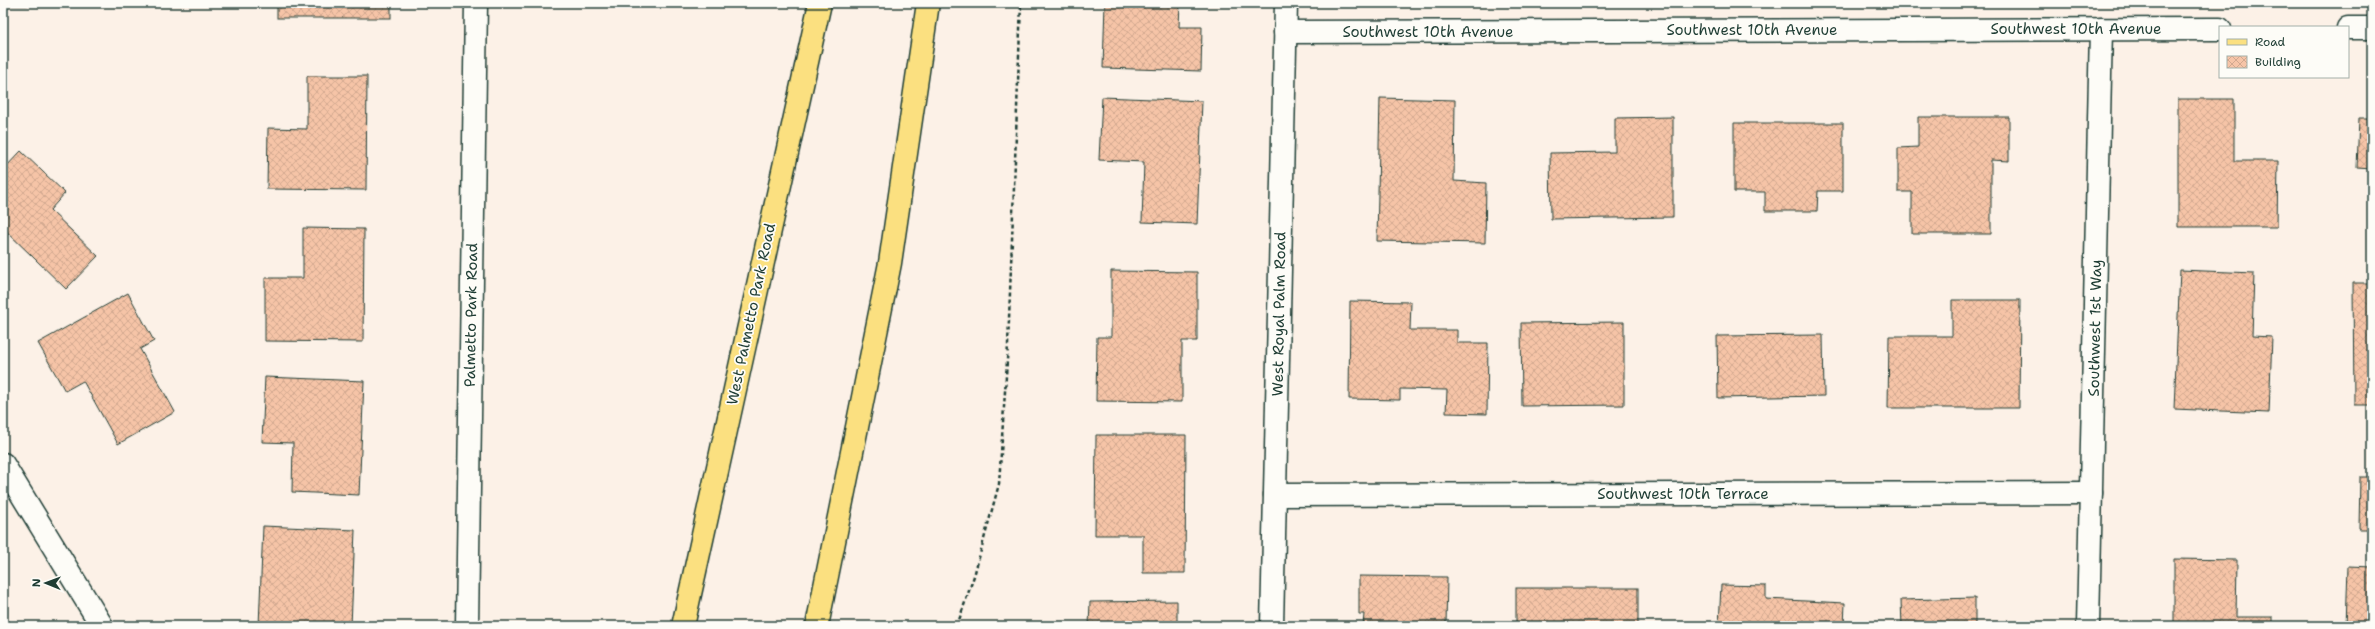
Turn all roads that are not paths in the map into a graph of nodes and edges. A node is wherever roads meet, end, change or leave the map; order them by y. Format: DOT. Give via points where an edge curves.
graph roads {
  1 [pos="476,3"];
  2 [pos="820,3"];
  3 [pos="928,3"];
  4 [pos="1286,3"];
  5 [pos="2349,28"];
  6 [pos="2372,28"];
  7 [pos="2102,29"];
  8 [pos="2219,29"];
  9 [pos="1285,32"];
  10 [pos="3,464"];
  11 [pos="2091,493"];
  12 [pos="1275,495"];
  13 [pos="102,626"];
  14 [pos="467,626"];
  15 [pos="684,626"];
  16 [pos="817,626"];
  17 [pos="1272,626"];
  18 [pos="2088,626"];
  1 -- 14 [label="street, Palmetto Park Road"];
  2 -- 15 [label="main road, West Palmetto Park Road"];
  3 -- 16 [label="main road" via="890,263"];
  4 -- 9 [label="street, West Royal Palm Road"];
  5 -- 6 [label="street"];
  7 -- 8 [label="street, Southwest 10th Avenue"];
  7 -- 9 [label="street, Southwest 10th Avenue"];
  7 -- 11 [label="street, Southwest 1st Way"];
  9 -- 12 [label="street, West Royal Palm Road"];
  10 -- 13 [label="street"];
  11 -- 12 [label="street, Southwest 10th Terrace"];
  11 -- 18 [label="street, Southwest 1st Way"];
  12 -- 17 [label="street, West Royal Palm Road"];
}
